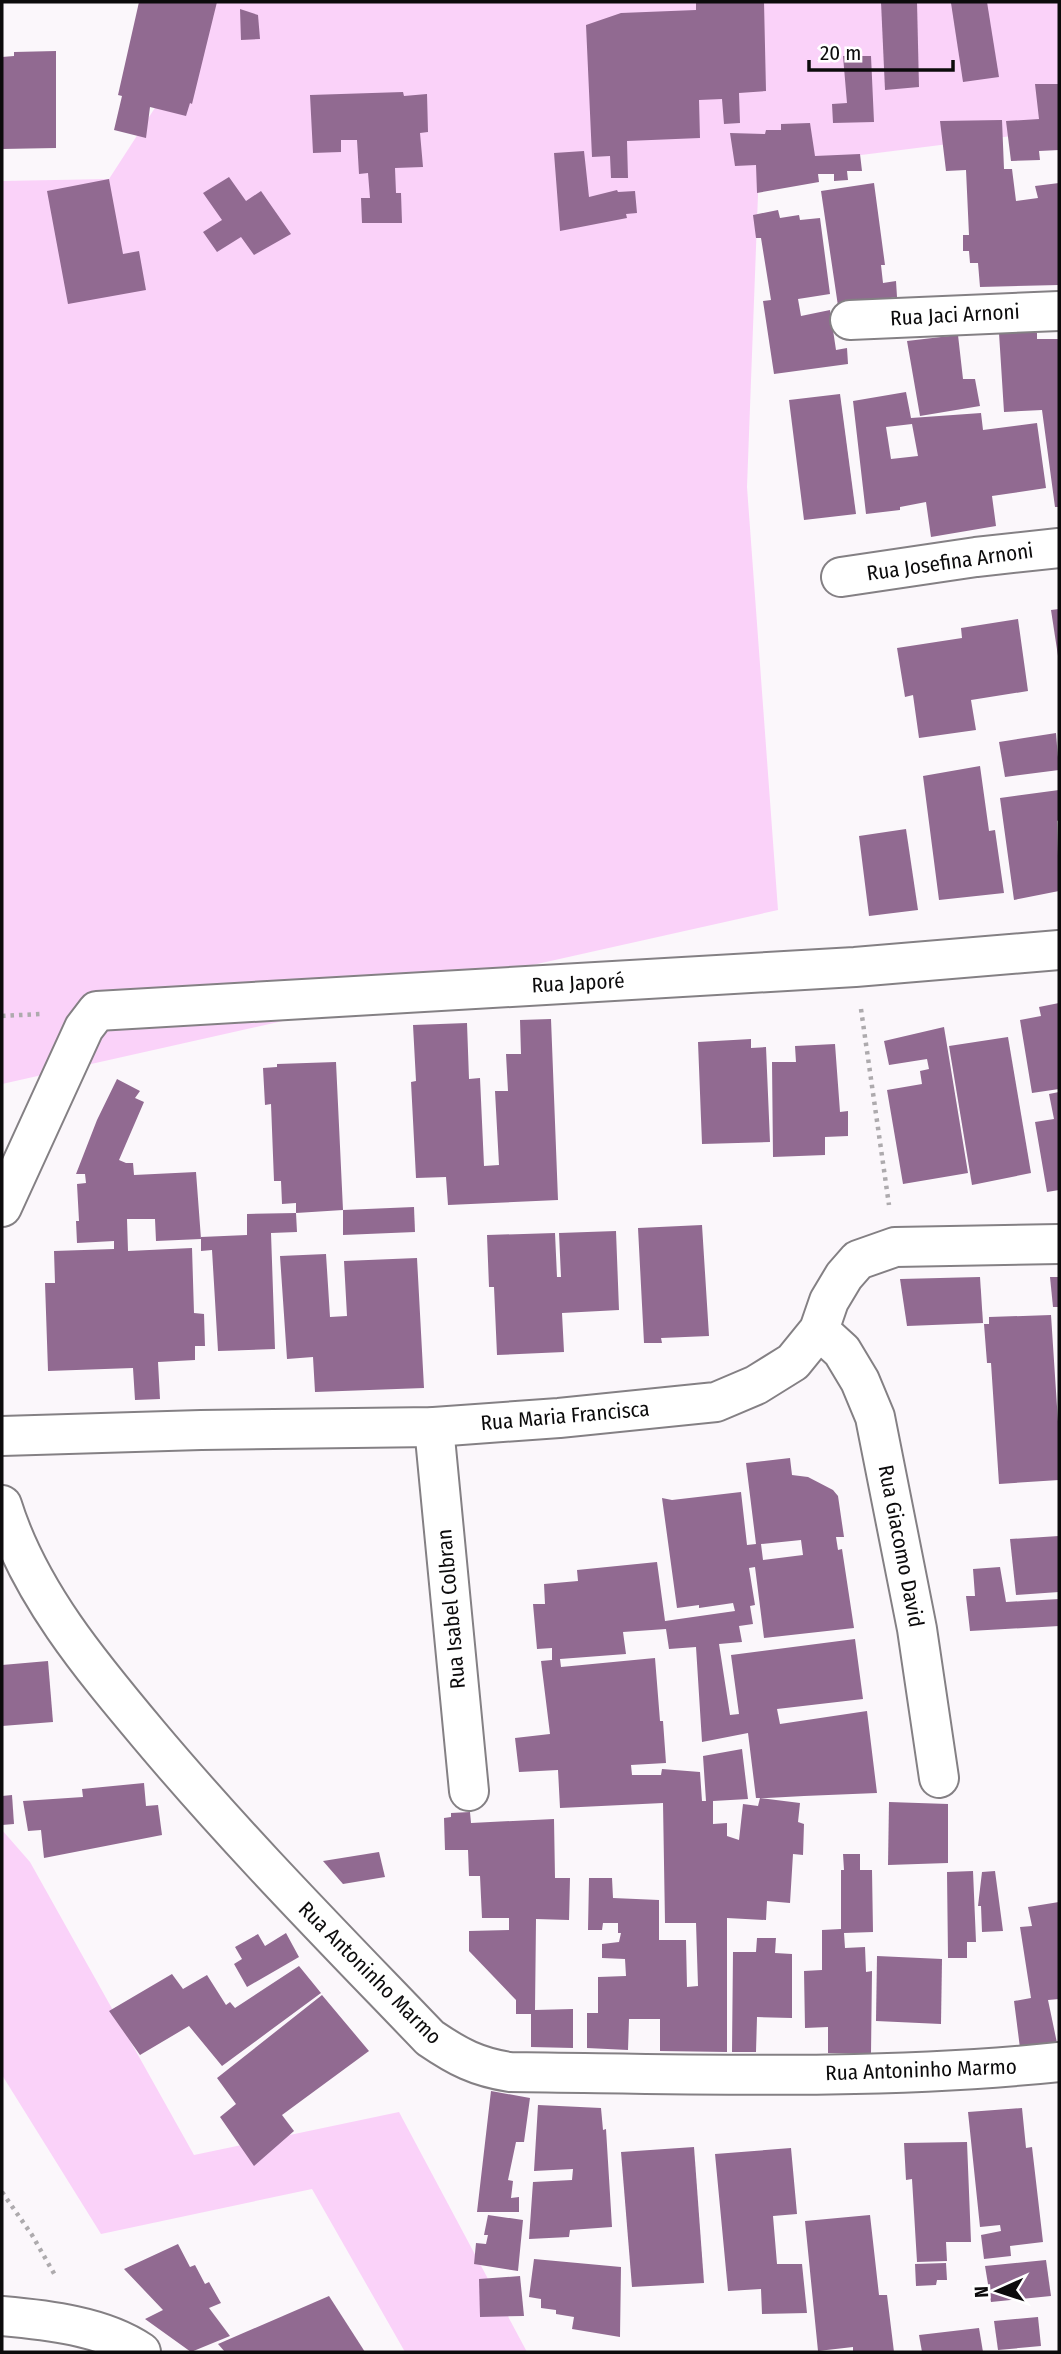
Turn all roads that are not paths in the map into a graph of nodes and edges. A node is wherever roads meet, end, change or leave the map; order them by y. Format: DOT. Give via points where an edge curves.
graph roads {
  1 [pos="1059,311"];
  2 [pos="850,320"];
  3 [pos="1059,548"];
  4 [pos="841,577"];
  5 [pos="1059,950"];
  6 [pos="2,1207"];
  7 [pos="1059,1244"];
  8 [pos="819,1330"];
  9 [pos="434,1427"];
  10 [pos="2,1436"];
  11 [pos="2,1505"];
  12 [pos="939,1778"];
  13 [pos="468,1791"];
  14 [pos="1059,2062"];
  15 [pos="2,2316"];
  16 [pos="141,2352"];
  1 -- 2 [label="street, Rua Jaci Arnoni"];
  3 -- 4 [label="street, Rua Josefina Arnoni"];
  5 -- 6 [label="street, Rua Japoré" via="855,967 97,1012 84,1028"];
  7 -- 8 [label="street, Rua Maria Francisca" via="895,1247 858,1260 829,1301"];
  8 -- 9 [label="street, Rua Maria Francisca" via="793,1362 716,1402"];
  8 -- 12 [label="street, Rua Giacomo David" via="842,1351 875,1417 917,1629"];
  9 -- 10 [label="street, Rua Maria Francisca"];
  9 -- 13 [label="street, Rua Isabel Colbran"];
  11 -- 14 [label="street, Rua Antoninho Marmo" via="40,1592 115,1694 282,1884 430,2038 459,2058 510,2072 783,2075"];
  15 -- 16 [label="street" via="78,2326"];
}
